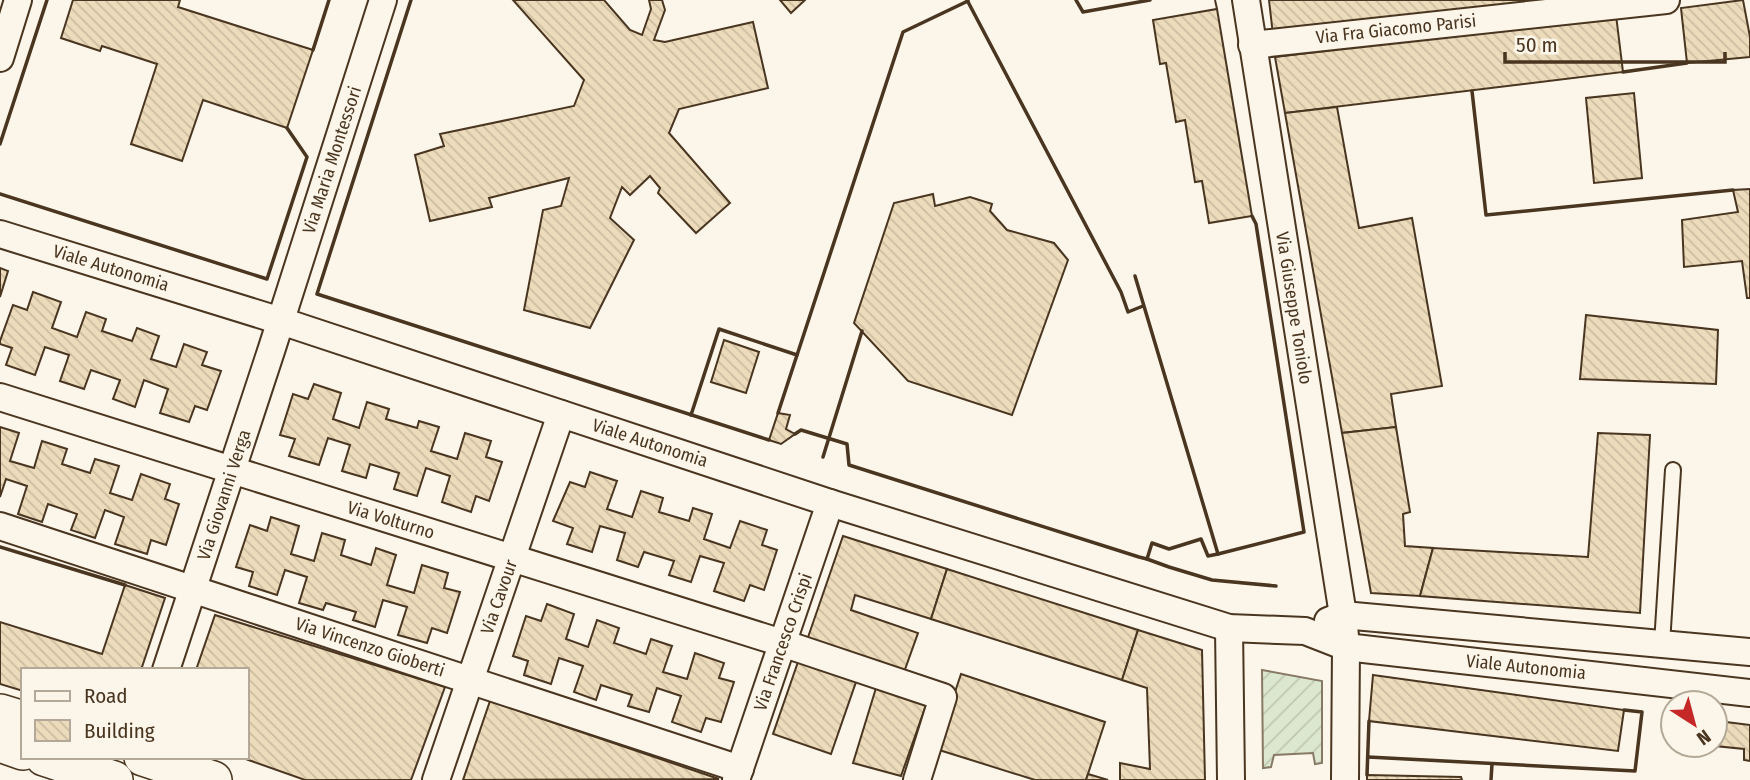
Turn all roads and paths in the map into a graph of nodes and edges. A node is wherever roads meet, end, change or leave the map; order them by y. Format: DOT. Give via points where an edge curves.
graph roads {
  1 [pos="18,0"];
  2 [pos="383,0"];
  3 [pos="1246,0"];
  4 [pos="1666,0"];
  5 [pos="1252,45"];
  6 [pos="0,58"];
  7 [pos="0,234"];
  8 [pos="281,321"];
  9 [pos="0,397"];
  10 [pos="561,414"];
  11 [pos="232,470"];
  12 [pos="1673,470"];
  13 [pos="830,503"];
  14 [pos="0,526"];
  15 [pos="512,558"];
  16 [pos="192,589"];
  17 [pos="1343,615"];
  18 [pos="1229,628"];
  19 [pos="1304,631"];
  20 [pos="782,643"];
  21 [pos="1662,644"];
  22 [pos="1346,647"];
  23 [pos="1750,652"];
  24 [pos="167,668"];
  25 [pos="471,680"];
  26 [pos="1750,692"];
  27 [pos="0,713"];
  28 [pos="21,719"];
  29 [pos="0,743"];
  30 [pos="21,750"];
  31 [pos="148,759"];
  32 [pos="63,768"];
  33 [pos="738,774"];
  34 [pos="114,780"];
  35 [pos="213,780"];
  36 [pos="436,780"];
  37 [pos="917,780"];
  38 [pos="1231,780"];
  39 [pos="1345,780"];
  1 -- 6 [label="street"];
  2 -- 8 [label="street, Via Maria Montessori"];
  3 -- 5 [label="street, Via Giuseppe Toniolo"];
  4 -- 5 [label="street, Via Fra Giacomo Parisi"];
  5 -- 17 [label="street, Via Giuseppe Toniolo"];
  7 -- 8 [label="street, Viale Autonomia"];
  8 -- 10 [label="street, Viale Autonomia"];
  8 -- 11 [label="street, Via Giovanni Verga"];
  9 -- 11 [label="street, Via Volturno"];
  10 -- 13 [label="street, Viale Autonomia"];
  10 -- 15 [label="street, Via Cavour"];
  11 -- 15 [label="street, Via Volturno"];
  11 -- 16 [label="street, Via Giovanni Verga"];
  12 -- 21 [label="lane"];
  13 -- 18 [label="street, Viale Autonomia"];
  13 -- 20 [label="street, Via Francesco Crispi"];
  14 -- 16 [label="street, Via Vincenzo Gioberti"];
  15 -- 20 [label="street, Via Volturno"];
  15 -- 25 [label="street, Via Cavour"];
  16 -- 24 [label="street, Via Giovanni Verga"];
  16 -- 25 [label="street, Via Vincenzo Gioberti"];
  17 -- 19 [label="street, Viale Autonomia"];
  17 -- 21 [label="street, Viale Autonomia"];
  17 -- 22 [label="street, Via Giuseppe Toniolo"];
  18 -- 19 [label="street, Viale Autonomia"];
  18 -- 38 [label="street"];
  19 -- 22 [label="street, Viale Autonomia"];
  20 -- 33 [label="street, Via Francesco Crispi"];
  20 -- 37 [label="street, Via Volturno" via="943,698"];
  21 -- 23 [label="street, Viale Autonomia"];
  22 -- 26 [label="street, Viale Autonomia"];
  22 -- 39 [label="street, Via Giuseppe Toniolo"];
  25 -- 33 [label="street, Via Vincenzo Gioberti"];
  25 -- 36 [label="street, Via Cavour"];
  27 -- 28 [label="street"];
  29 -- 30 [label="street"];
  31 -- 35 [label="street"];
  32 -- 34 [label="street"];
}
